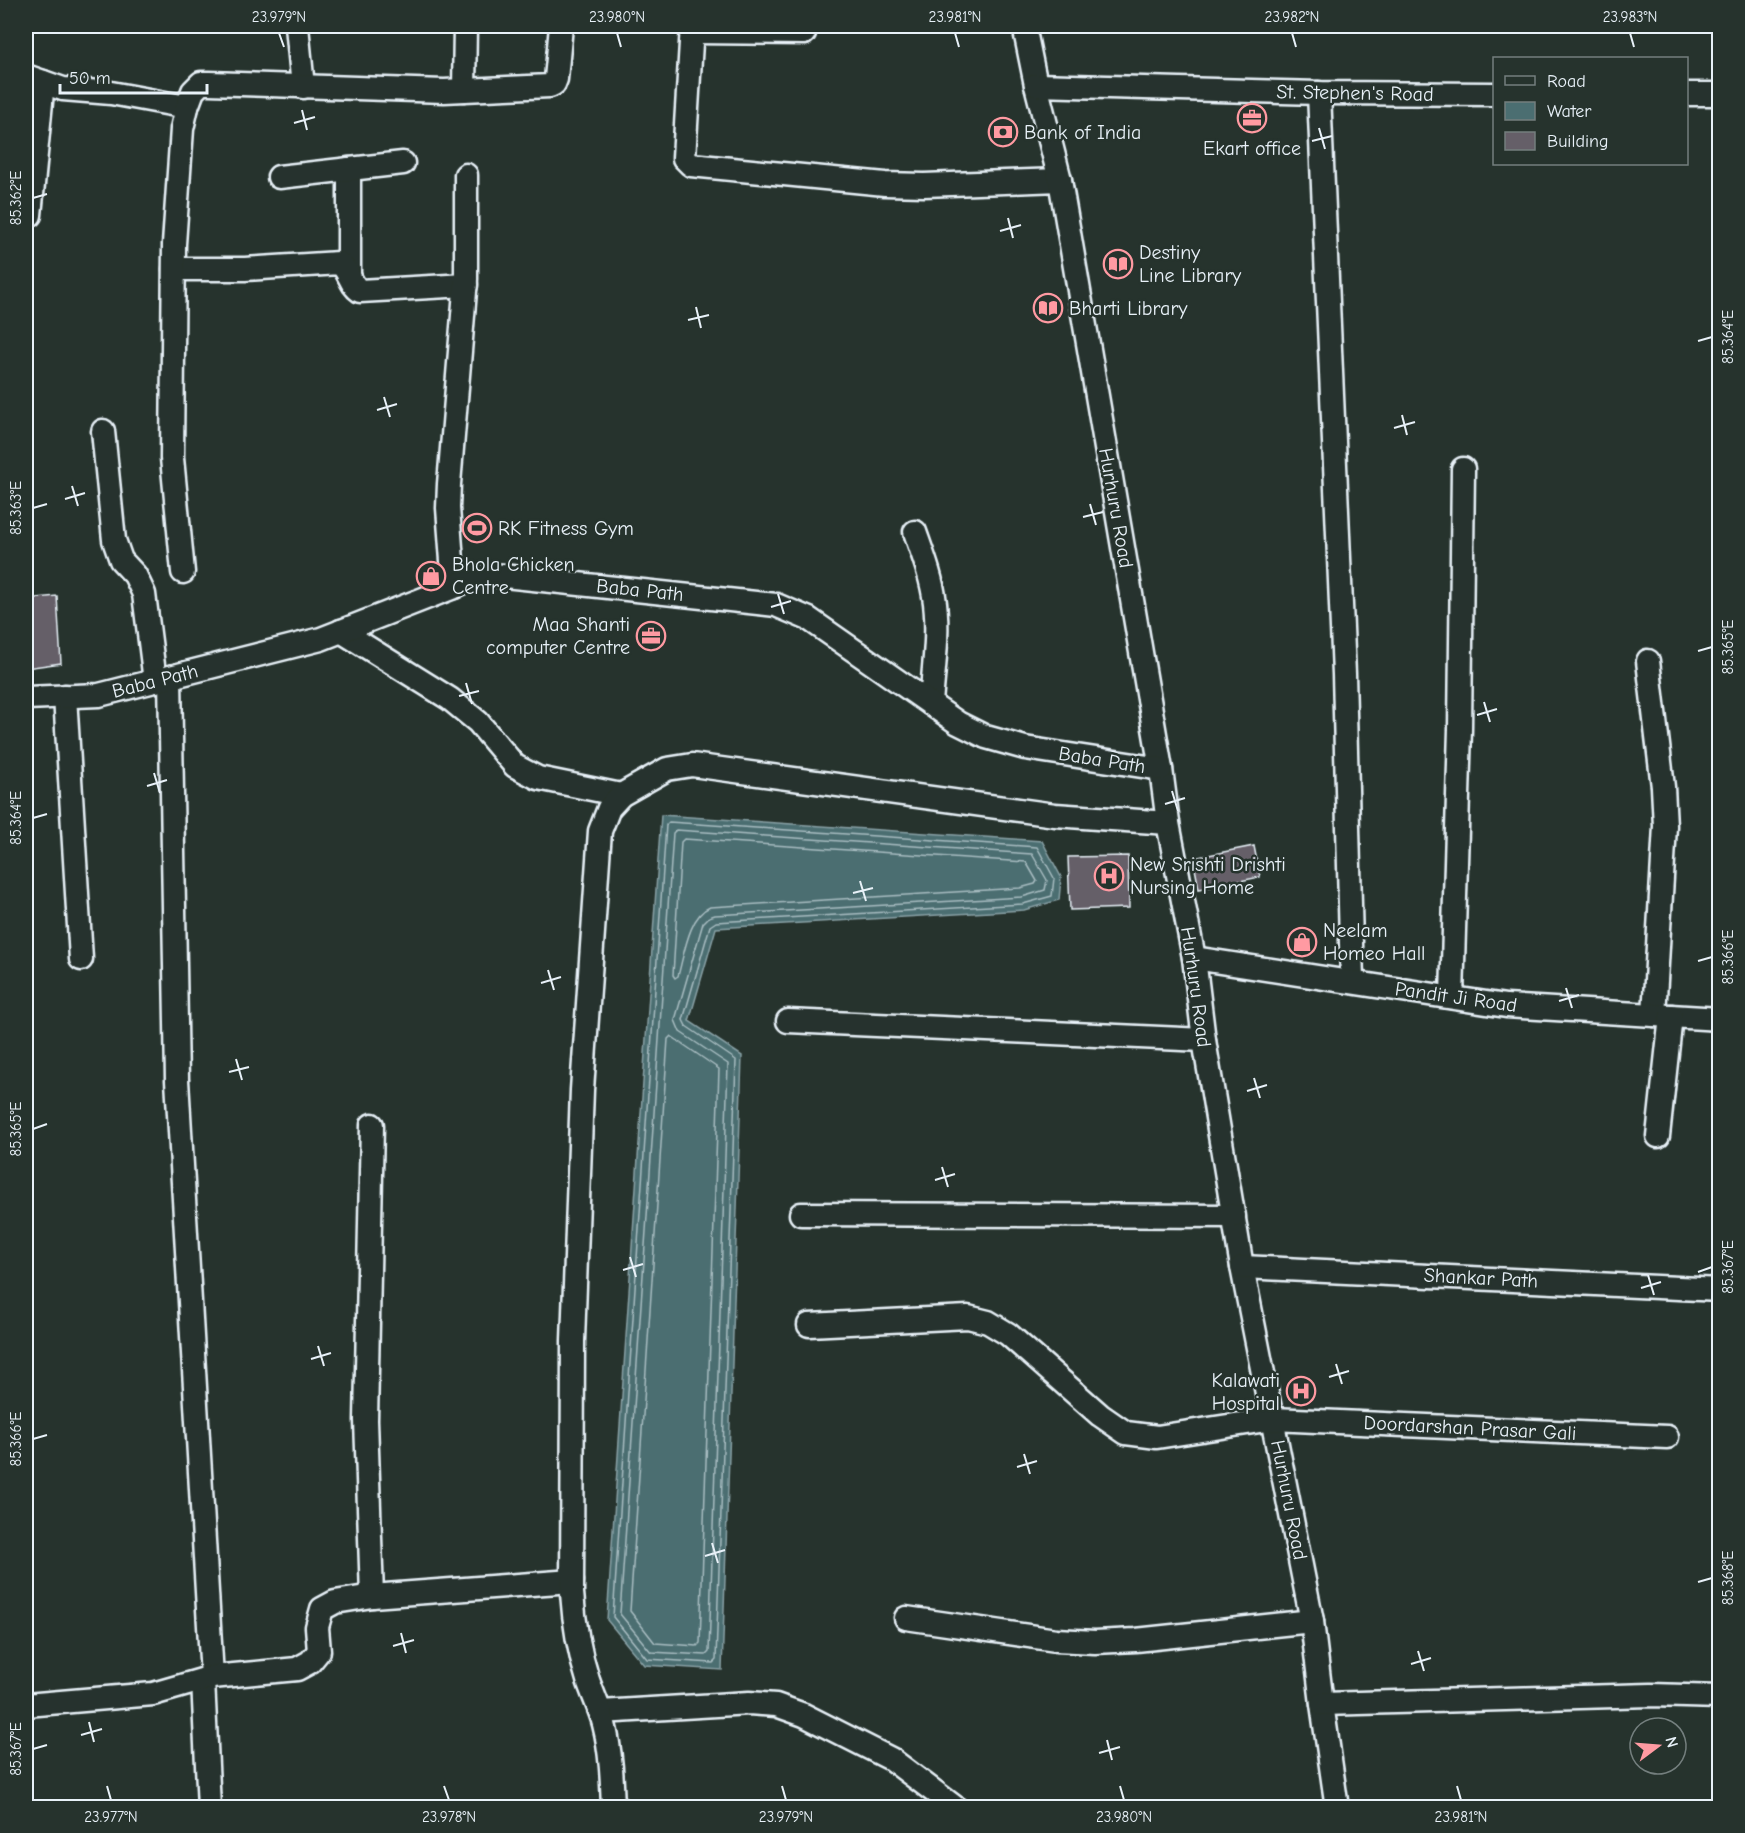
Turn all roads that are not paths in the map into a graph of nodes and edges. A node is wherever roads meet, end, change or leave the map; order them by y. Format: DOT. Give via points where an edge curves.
graph roads {
  1 [pos="297,26"];
  2 [pos="465,26"];
  3 [pos="561,26"];
  4 [pos="1024,26"];
  5 [pos="692,29"];
  6 [pos="804,33"];
  7 [pos="34,79"];
  8 [pos="1036,85"];
  9 [pos="303,87"];
  10 [pos="464,90"];
  11 [pos="1318,93"];
  12 [pos="1493,94"];
  13 [pos="1688,94"];
  14 [pos="1719,94"];
  15 [pos="187,107"];
  16 [pos="403,163"];
  17 [pos="349,169"];
  18 [pos="466,175"];
  19 [pos="279,177"];
  20 [pos="1060,180"];
  21 [pos="30,215"];
  22 [pos="174,269"];
  23 [pos="349,275"];
  24 [pos="466,285"];
  25 [pos="103,430"];
  26 [pos="1463,470"];
  27 [pos="915,532"];
  28 [pos="183,572"];
  29 [pos="454,587"];
  30 [pos="341,631"];
  31 [pos="1648,661"];
  32 [pos="162,679"];
  33 [pos="65,696"];
  34 [pos="26,698"];
  35 [pos="931,704"];
  36 [pos="1161,769"];
  37 [pos="621,795"];
  38 [pos="1168,824"];
  39 [pos="1194,958"];
  40 [pos="81,959"];
  41 [pos="1352,981"];
  42 [pos="1452,997"];
  43 [pos="1662,1015"];
  44 [pos="1719,1019"];
  45 [pos="788,1021"];
  46 [pos="1204,1040"];
  47 [pos="372,1125"];
  48 [pos="1658,1136"];
  49 [pos="801,1214"];
  50 [pos="1234,1216"];
  51 [pos="1242,1267"];
  52 [pos="1719,1290"];
  53 [pos="809,1325"];
  54 [pos="1273,1419"];
  55 [pos="1667,1437"];
  56 [pos="572,1581"];
  57 [pos="372,1596"];
  58 [pos="906,1618"];
  59 [pos="1312,1621"];
  60 [pos="208,1678"];
  61 [pos="1719,1697"];
  62 [pos="1322,1704"];
  63 [pos="26,1705"];
  64 [pos="601,1712"];
  65 [pos="210,1808"];
  66 [pos="613,1808"];
  67 [pos="956,1808"];
  68 [pos="1337,1808"];
  1 -- 9 [label="street"];
  2 -- 10 [label="street"];
  3 -- 10 [label="street" via="554,84"];
  4 -- 8 [label="street, Hurhuru Road"];
  5 -- 6 [label="street"];
  5 -- 20 [label="street" via="684,158 691,165 885,184"];
  7 -- 15 [label="street" via="63,89"];
  7 -- 21 [label="street"];
  8 -- 11 [label="street, St. Stephen's Road"];
  8 -- 20 [label="street, Hurhuru Road"];
  9 -- 10 [label="street"];
  9 -- 15 [label="street" via="201,83"];
  11 -- 12 [label="street, St. Stephen's Road"];
  11 -- 41 [label="street" via="1344,674"];
  13 -- 14 [label="street"];
  15 -- 22 [label="street" via="182,129"];
  16 -- 17 [label="street"];
  17 -- 19 [label="street"];
  17 -- 23 [label="street"];
  18 -- 24 [label="street"];
  20 -- 36 [label="street, Hurhuru Road"];
  22 -- 23 [label="street" via="333,263 344,266"];
  22 -- 28 [label="street" via="172,458"];
  23 -- 24 [label="street" via="360,291"];
  24 -- 29 [label="street" via="448,508"];
  25 -- 32 [label="street" via="114,540 121,560 135,575 144,594"];
  26 -- 42 [label="street"];
  27 -- 35 [label="street" via="935,602"];
  29 -- 30 [label="street, Baba Path"];
  29 -- 35 [label="street, Baba Path" via="474,577 494,575 776,605 808,619"];
  30 -- 32 [label="street, Baba Path"];
  30 -- 37 [label="street" via="450,699 478,722 515,766 538,778"];
  31 -- 43 [label="street" via="1665,826"];
  32 -- 33 [label="street, Baba Path" via="99,695"];
  32 -- 60 [label="street" via="177,1080"];
  33 -- 34 [label="street, Baba Path"];
  33 -- 40 [label="street"];
  35 -- 36 [label="street, Baba Path" via="986,737 1025,748"];
  36 -- 38 [label="street, Hurhuru Road"];
  37 -- 38 [label="street" via="667,769 692,765 1055,815"];
  37 -- 56 [label="street" via="609,808 600,831 582,1090 573,1341"];
  38 -- 39 [label="street, Hurhuru Road"];
  39 -- 41 [label="street, Pandit Ji Road"];
  39 -- 46 [label="street, Hurhuru Road"];
  41 -- 42 [label="street, Pandit Ji Road"];
  42 -- 43 [label="street, Pandit Ji Road" via="1506,1006"];
  43 -- 44 [label="street, Pandit Ji Road"];
  43 -- 48 [label="street"];
  45 -- 46 [label="street"];
  46 -- 50 [label="street, Hurhuru Road"];
  47 -- 57 [label="street" via="366,1420"];
  49 -- 50 [label="street"];
  50 -- 51 [label="street, Hurhuru Road"];
  51 -- 52 [label="street, Shankar Path"];
  51 -- 54 [label="street, Hurhuru Road"];
  53 -- 54 [label="street, Doordarshan Prasar Gali" via="968,1317 988,1322 1008,1334 1126,1433 1157,1437"];
  54 -- 55 [label="street, Doordarshan Prasar Gali"];
  54 -- 59 [label="street, Hurhuru Road"];
  56 -- 57 [label="street"];
  56 -- 64 [label="street" via="574,1623 588,1680"];
  57 -- 60 [label="street" via="335,1602 322,1609 317,1627 319,1651 297,1670"];
  58 -- 59 [label="street" via="1095,1642"];
  59 -- 62 [label="street, Hurhuru Road"];
  60 -- 63 [label="street" via="153,1694"];
  60 -- 65 [label="street"];
  61 -- 62 [label="street" via="1651,1695"];
  62 -- 68 [label="street, Hurhuru Road"];
  64 -- 66 [label="street" via="610,1750"];
  64 -- 67 [label="street" via="749,1703 776,1705 891,1759"];
}
